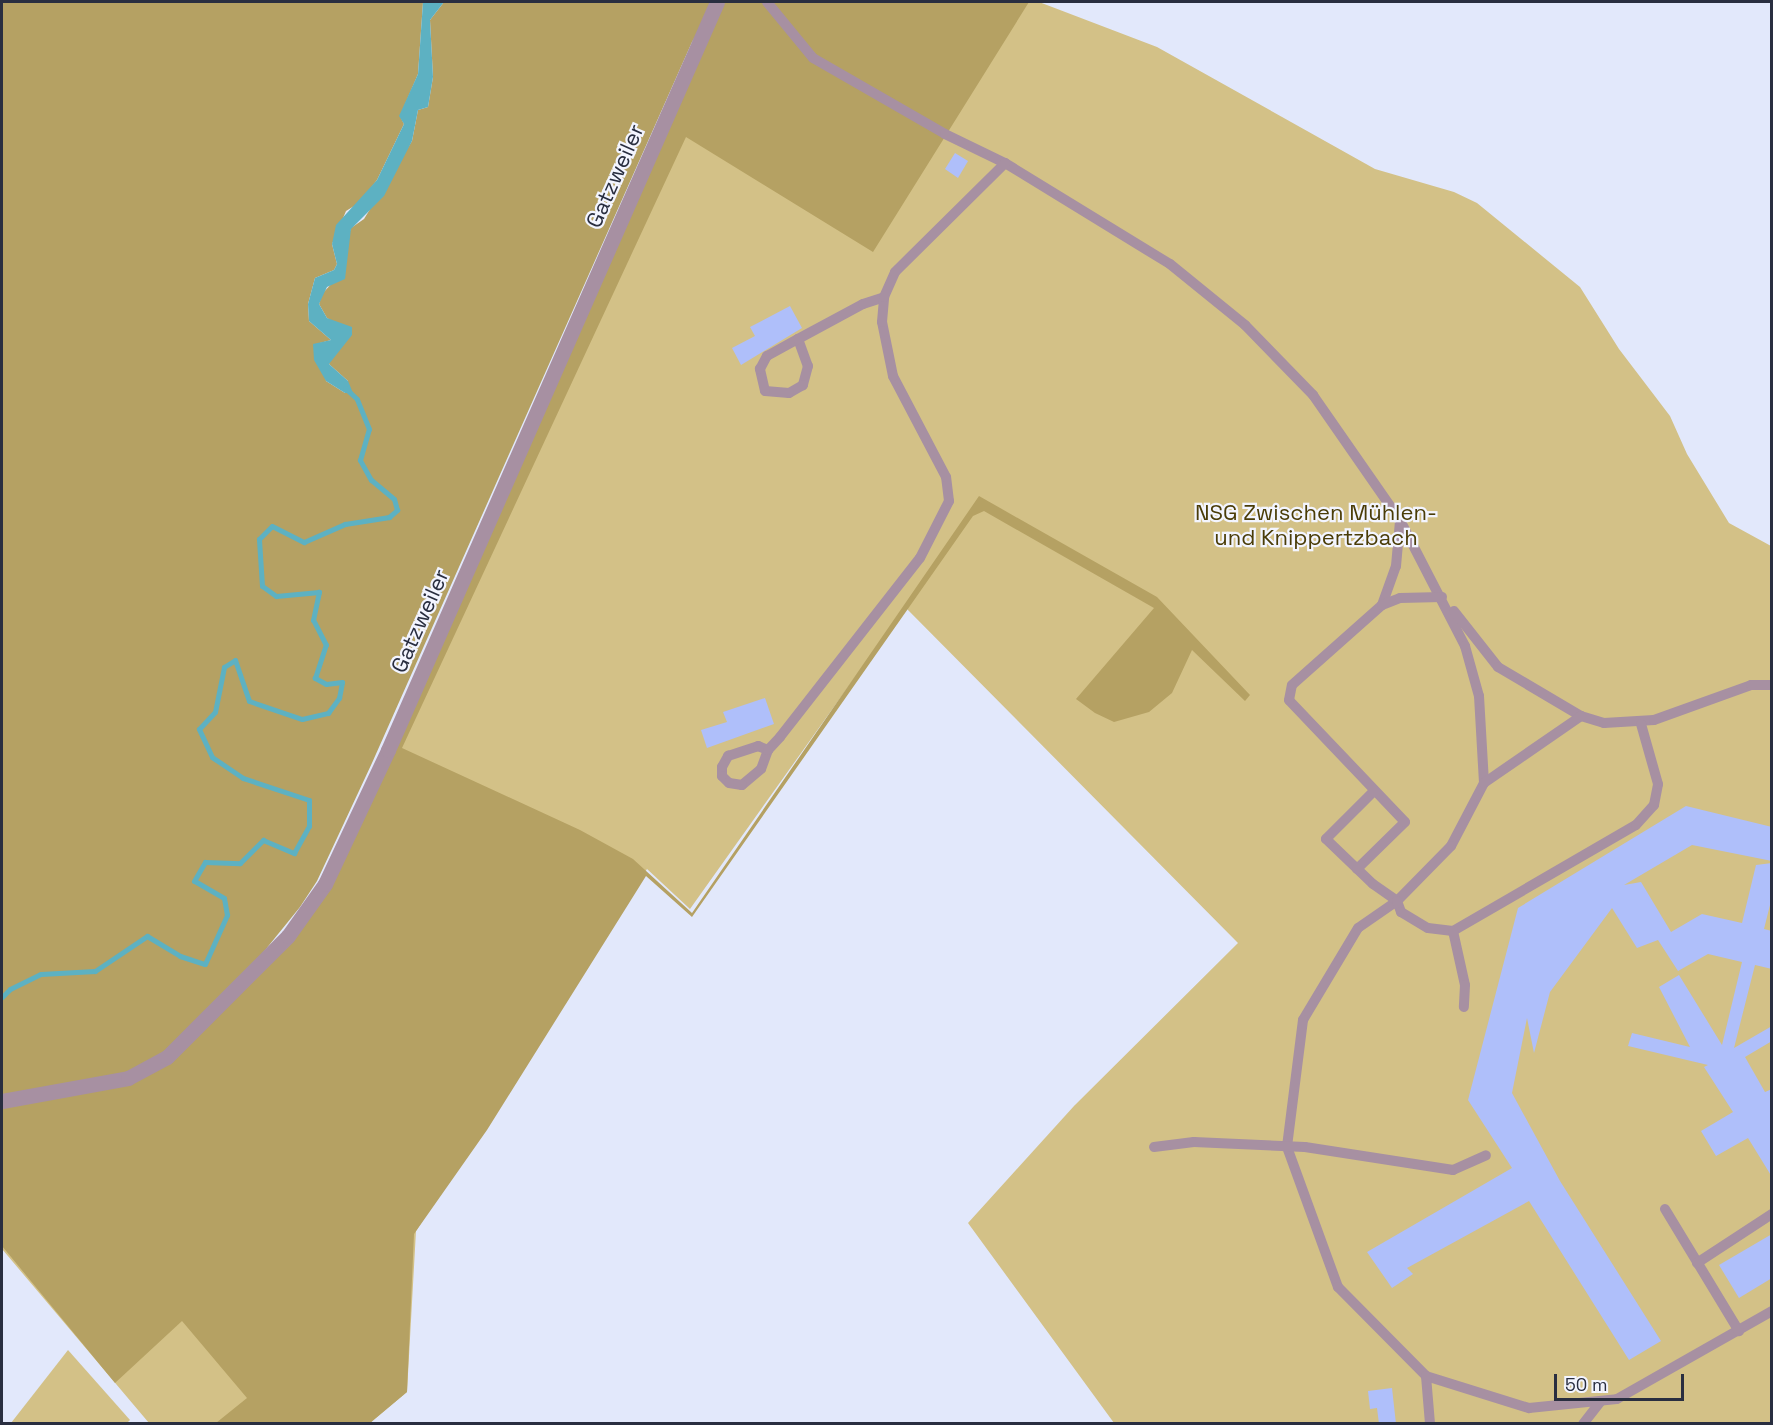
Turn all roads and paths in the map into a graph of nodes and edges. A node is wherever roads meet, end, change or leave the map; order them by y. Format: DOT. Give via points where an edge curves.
graph roads {
  1 [pos="717,2"];
  2 [pos="767,2"];
  3 [pos="1005,163"];
  4 [pos="884,297"];
  5 [pos="798,339"];
  6 [pos="1400,520"];
  7 [pos="1442,597"];
  8 [pos="1382,605"];
  9 [pos="1772,685"];
  10 [pos="1581,716"];
  11 [pos="1641,724"];
  12 [pos="768,750"];
  13 [pos="1484,783"];
  14 [pos="1374,791"];
  15 [pos="1357,869"];
  16 [pos="1397,901"];
  17 [pos="1453,931"];
  18 [pos="1464,1007"];
  19 [pos="2,1101"];
  20 [pos="1154,1147"];
  21 [pos="1287,1147"];
  22 [pos="1486,1155"];
  23 [pos="1665,1209"];
  24 [pos="1772,1214"];
  25 [pos="1697,1263"];
  26 [pos="1772,1311"];
  27 [pos="1739,1331"];
  28 [pos="1426,1376"];
  29 [pos="1600,1402"];
  30 [pos="1430,1424"];
  31 [pos="1582,1424"];
  1 -- 19 [label="street, Gatzweiler" via="407,707 325,884 288,936 167,1057 128,1078"];
  2 -- 3 [label="lane" via="813,58 945,134"];
  3 -- 4 [label="lane" via="895,272"];
  3 -- 6 [label="lane" via="1170,264 1245,325 1313,395"];
  4 -- 5 [label="lane"];
  4 -- 12 [label="lane" via="882,322 893,375 946,477 950,501 920,558"];
  5 -- 5 [label="lane" via="763,362 759,379 765,392 789,393 803,384 808,366"];
  6 -- 7 [label="lane"];
  6 -- 8 [label="lane" via="1396,566"];
  7 -- 8 [label="lane" via="1400,598"];
  7 -- 10 [label="lane" via="1498,667"];
  7 -- 13 [label="lane" via="1465,646 1479,696"];
  8 -- 14 [label="lane" via="1292,685 1289,700"];
  9 -- 11 [label="lane" via="1751,685"];
  10 -- 11 [label="lane" via="1604,723"];
  10 -- 13 [label="lane"];
  11 -- 17 [label="lane" via="1658,784 1654,805 1636,825"];
  12 -- 12 [label="lane" via="758,746 735,752 724,760 722,776 729,783 741,785 762,769"];
  13 -- 16 [label="lane" via="1451,846"];
  14 -- 15 [label="lane" via="1405,822"];
  14 -- 15 [label="lane" via="1326,839"];
  15 -- 16 [label="lane"];
  16 -- 17 [label="lane" via="1401,912 1428,928"];
  16 -- 21 [label="lane" via="1358,928 1303,1020"];
  17 -- 18 [label="lane" via="1465,985"];
  20 -- 21 [label="lane" via="1194,1142"];
  21 -- 22 [label="lane" via="1453,1170"];
  21 -- 28 [label="lane" via="1338,1287"];
  23 -- 25 [label="lane"];
  24 -- 25 [label="lane"];
  25 -- 27 [label="lane"];
  26 -- 27 [label="lane"];
  27 -- 29 [label="lane" via="1617,1399"];
  28 -- 29 [label="lane" via="1529,1408"];
  28 -- 30 [label="lane"];
  29 -- 31 [label="lane"];
}
